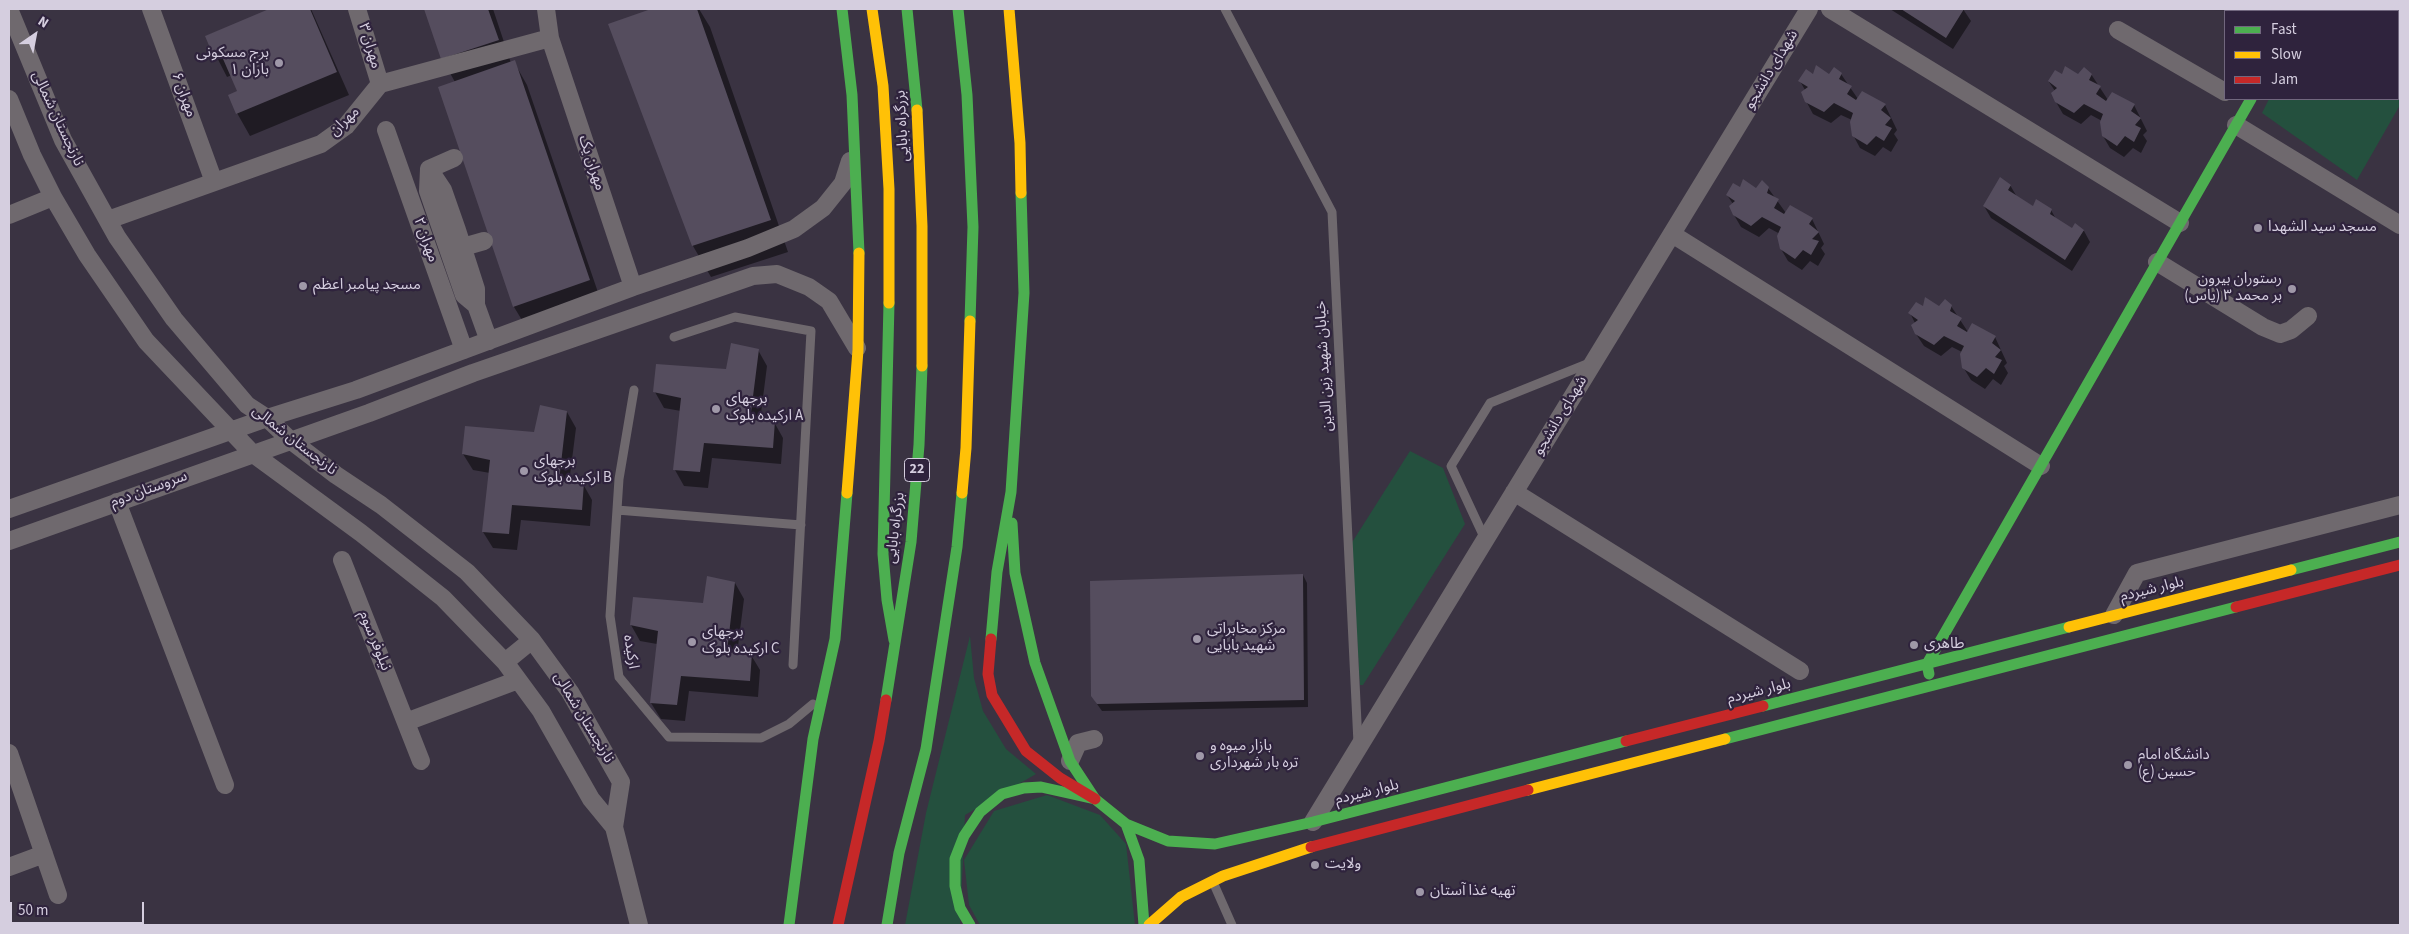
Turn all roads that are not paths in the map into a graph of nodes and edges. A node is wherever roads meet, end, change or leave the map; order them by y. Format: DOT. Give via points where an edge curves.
graph roads {
  1 [pos="9,9"];
  2 [pos="151,9"];
  3 [pos="357,9"];
  4 [pos="546,9"];
  5 [pos="559,9"];
  6 [pos="842,9"];
  7 [pos="872,9"];
  8 [pos="907,9"];
  9 [pos="958,9"];
  10 [pos="1007,9"];
  11 [pos="1225,9"];
  12 [pos="1809,9"];
  13 [pos="1830,9"];
  14 [pos="13,30"];
  15 [pos="2118,30"];
  16 [pos="550,38"];
  17 [pos="380,84"];
  18 [pos="2224,91"];
  19 [pos="9,99"];
  20 [pos="2245,101"];
  21 [pos="2236,125"];
  22 [pos="386,130"];
  23 [pos="854,150"];
  24 [pos="454,158"];
  25 [pos="214,182"];
  26 [pos="53,197"];
  27 [pos="9,215"];
  28 [pos="108,220"];
  29 [pos="2180,223"];
  30 [pos="2400,225"];
  31 [pos="1672,234"];
  32 [pos="459,236"];
  33 [pos="484,241"];
  34 [pos="748,248"];
  35 [pos="2157,262"];
  36 [pos="753,276"];
  37 [pos="632,287"];
  38 [pos="556,316"];
  39 [pos="2308,316"];
  40 [pos="674,337"];
  41 [pos="489,341"];
  42 [pos="565,341"];
  43 [pos="464,350"];
  44 [pos="858,350"];
  45 [pos="1594,361"];
  46 [pos="634,390"];
  47 [pos="267,418"];
  48 [pos="230,432"];
  49 [pos="289,440"];
  50 [pos="252,453"];
  51 [pos="2040,466"];
  52 [pos="1011,492"];
  53 [pos="1514,492"];
  54 [pos="117,502"];
  55 [pos="2400,505"];
  56 [pos="9,509"];
  57 [pos="617,510"];
  58 [pos="801,526"];
  59 [pos="1486,539"];
  60 [pos="9,541"];
  61 [pos="2400,542"];
  62 [pos="342,560"];
  63 [pos="2400,565"];
  64 [pos="2114,616"];
  65 [pos="532,640"];
  66 [pos="894,642"];
  67 [pos="505,662"];
  68 [pos="1927,664"];
  69 [pos="793,665"];
  70 [pos="1800,671"];
  71 [pos="518,680"];
  72 [pos="1932,686"];
  73 [pos="821,698"];
  74 [pos="406,722"];
  75 [pos="1094,739"];
  76 [pos="1358,748"];
  77 [pos="9,752"];
  78 [pos="422,761"];
  79 [pos="1070,761"];
  80 [pos="225,785"];
  81 [pos="1095,799"];
  82 [pos="1313,822"];
  83 [pos="1126,824"];
  84 [pos="614,827"];
  85 [pos="1319,844"];
  86 [pos="44,854"];
  87 [pos="9,867"];
  88 [pos="1213,868"];
  89 [pos="1223,876"];
  90 [pos="1212,882"];
  91 [pos="58,895"];
  92 [pos="1153,922"];
  93 [pos="639,925"];
  94 [pos="790,925"];
  95 [pos="838,925"];
  96 [pos="887,925"];
  97 [pos="970,925"];
  98 [pos="1144,925"];
  99 [pos="1232,925"];
  1 -- 14 [label="street, نارنجستان شمالی"];
  2 -- 25 [label="street, مهران ۶"];
  3 -- 17 [label="street, مهران ۳"];
  4 -- 16 [label="street, مهران یک"];
  5 -- 16 [label="street"];
  6 -- 23 [label="main road" via="852,95"];
  7 -- 66 [label="main road" via="883,86 888,189 890,270 883,554"];
  8 -- 66 [label="main road, بزرگراه بابایی / 22" via="917,98 923,327 919,445 911,542"];
  9 -- 96 [label="main road" via="967,95 973,228 966,448 957,547 926,749 900,853"];
  10 -- 52 [label="main road" via="1020,143 1024,293"];
  11 -- 76 [label="lane, خیابان شهید زین الدین" via="1332,212"];
  12 -- 31 [label="street, شهدای دانشجو"];
  13 -- 29 [label="street"];
  14 -- 28 [label="street, نارنجستان شمالی" via="63,140"];
  15 -- 18 [label="street"];
  16 -- 17 [label="street"];
  16 -- 37 [label="street, مهران یک"];
  17 -- 25 [label="street, مهران" via="346,126 321,144"];
  19 -- 26 [label="street, نارنجستان شمالی"];
  20 -- 21 [label="main road"];
  21 -- 29 [label="main road"];
  21 -- 30 [label="street"];
  22 -- 43 [label="street, مهران ۲"];
  23 -- 34 [label="street, سروستان دوم" via="843,183 823,208 794,229"];
  23 -- 44 [label="main road" via="859,262"];
  24 -- 32 [label="street" via="429,170 443,190"];
  25 -- 28 [label="street, مهران"];
  26 -- 27 [label="street"];
  26 -- 48 [label="street, نارنجستان شمالی" via="87,255 146,341"];
  28 -- 47 [label="street, نارنجستان شمالی" via="174,319 247,406"];
  29 -- 35 [label="main road"];
  31 -- 45 [label="street, شهدای دانشجو"];
  31 -- 51 [label="street"];
  32 -- 33 [label="street"];
  32 -- 41 [label="street" via="476,289 476,306"];
  34 -- 36 [label="street"];
  34 -- 37 [label="street, سروستان دوم"];
  35 -- 39 [label="street" via="2280,334 2291,330"];
  35 -- 51 [label="main road"];
  36 -- 42 [label="street, سروستان دوم"];
  36 -- 44 [label="street, سروستان دوم" via="777,274 829,301"];
  37 -- 38 [label="street, سروستان دوم"];
  38 -- 41 [label="street, سروستان دوم"];
  38 -- 42 [label="street"];
  40 -- 58 [label="lane" via="735,317 811,331"];
  41 -- 43 [label="street, سروستان دوم"];
  42 -- 49 [label="street, سروستان دوم"];
  43 -- 47 [label="street, سروستان دوم" via="356,390"];
  44 -- 73 [label="main road" via="836,639"];
  45 -- 53 [label="street, شهدای دانشجو"];
  45 -- 59 [label="lane" via="1490,403 1451,466"];
  46 -- 57 [label="lane, ارکیده"];
  47 -- 48 [label="street, سروستان دوم"];
  47 -- 49 [label="street, نارنجستان شمالی"];
  48 -- 50 [label="street, نارنجستان شمالی"];
  48 -- 56 [label="street, سروستان دوم"];
  49 -- 50 [label="street, سروستان دوم"];
  49 -- 65 [label="street, نارنجستان شمالی" via="381,505 467,572"];
  50 -- 54 [label="street, سروستان دوم"];
  50 -- 67 [label="street, نارنجستان شمالی" via="443,598"];
  51 -- 68 [label="main road"];
  52 -- 79 [label="main road" via="1015,573 1035,663"];
  52 -- 81 [label="main road" via="996,582 988,674 992,695 1026,751 1060,778"];
  53 -- 59 [label="street, شهدای دانشجو"];
  53 -- 70 [label="street"];
  54 -- 60 [label="street, سروستان دوم"];
  54 -- 80 [label="street"];
  55 -- 64 [label="street" via="2137,573"];
  57 -- 58 [label="lane"];
  57 -- 73 [label="lane, ارکیده" via="610,616 619,677 669,737 761,738 790,724"];
  58 -- 69 [label="lane"];
  59 -- 76 [label="street, شهدای دانشجو"];
  61 -- 64 [label="main road, بلوار شیردم"];
  62 -- 74 [label="street, نیلوفر سوم"];
  63 -- 72 [label="main road"];
  64 -- 68 [label="main road, بلوار شیردم"];
  65 -- 67 [label="street"];
  65 -- 84 [label="street, نارنجستان شمالی" via="570,692 621,782"];
  66 -- 95 [label="main road, بزرگراه بابایی / 22" via="879,741"];
  67 -- 71 [label="street, نارنجستان شمالی"];
  68 -- 72 [label="main road"];
  68 -- 82 [label="main road, بلوار شیردم"];
  71 -- 74 [label="street"];
  71 -- 84 [label="street, نارنجستان شمالی" via="540,711 591,799"];
  72 -- 85 [label="main road"];
  73 -- 94 [label="main road"];
  74 -- 78 [label="street, نیلوفر سوم"];
  75 -- 79 [label="street" via="1078,743"];
  76 -- 82 [label="street, شهدای دانشجو"];
  77 -- 86 [label="street"];
  79 -- 81 [label="main road"];
  81 -- 83 [label="main road"];
  81 -- 97 [label="main road" via="1057,789 1024,788 1002,794 980,812 964,836 955,860 955,886 960,908"];
  82 -- 83 [label="main road, بلوار شیردم" via="1215,842 1168,841"];
  82 -- 85 [label="main road"];
  83 -- 98 [label="main road" via="1139,860"];
  84 -- 93 [label="street, نارنجستان شمالی"];
  85 -- 89 [label="main road"];
  86 -- 87 [label="street"];
  86 -- 91 [label="street"];
  88 -- 89 [label="main road"];
  89 -- 90 [label="main road"];
  90 -- 92 [label="main road" via="1181,898"];
  90 -- 99 [label="lane"];
}
